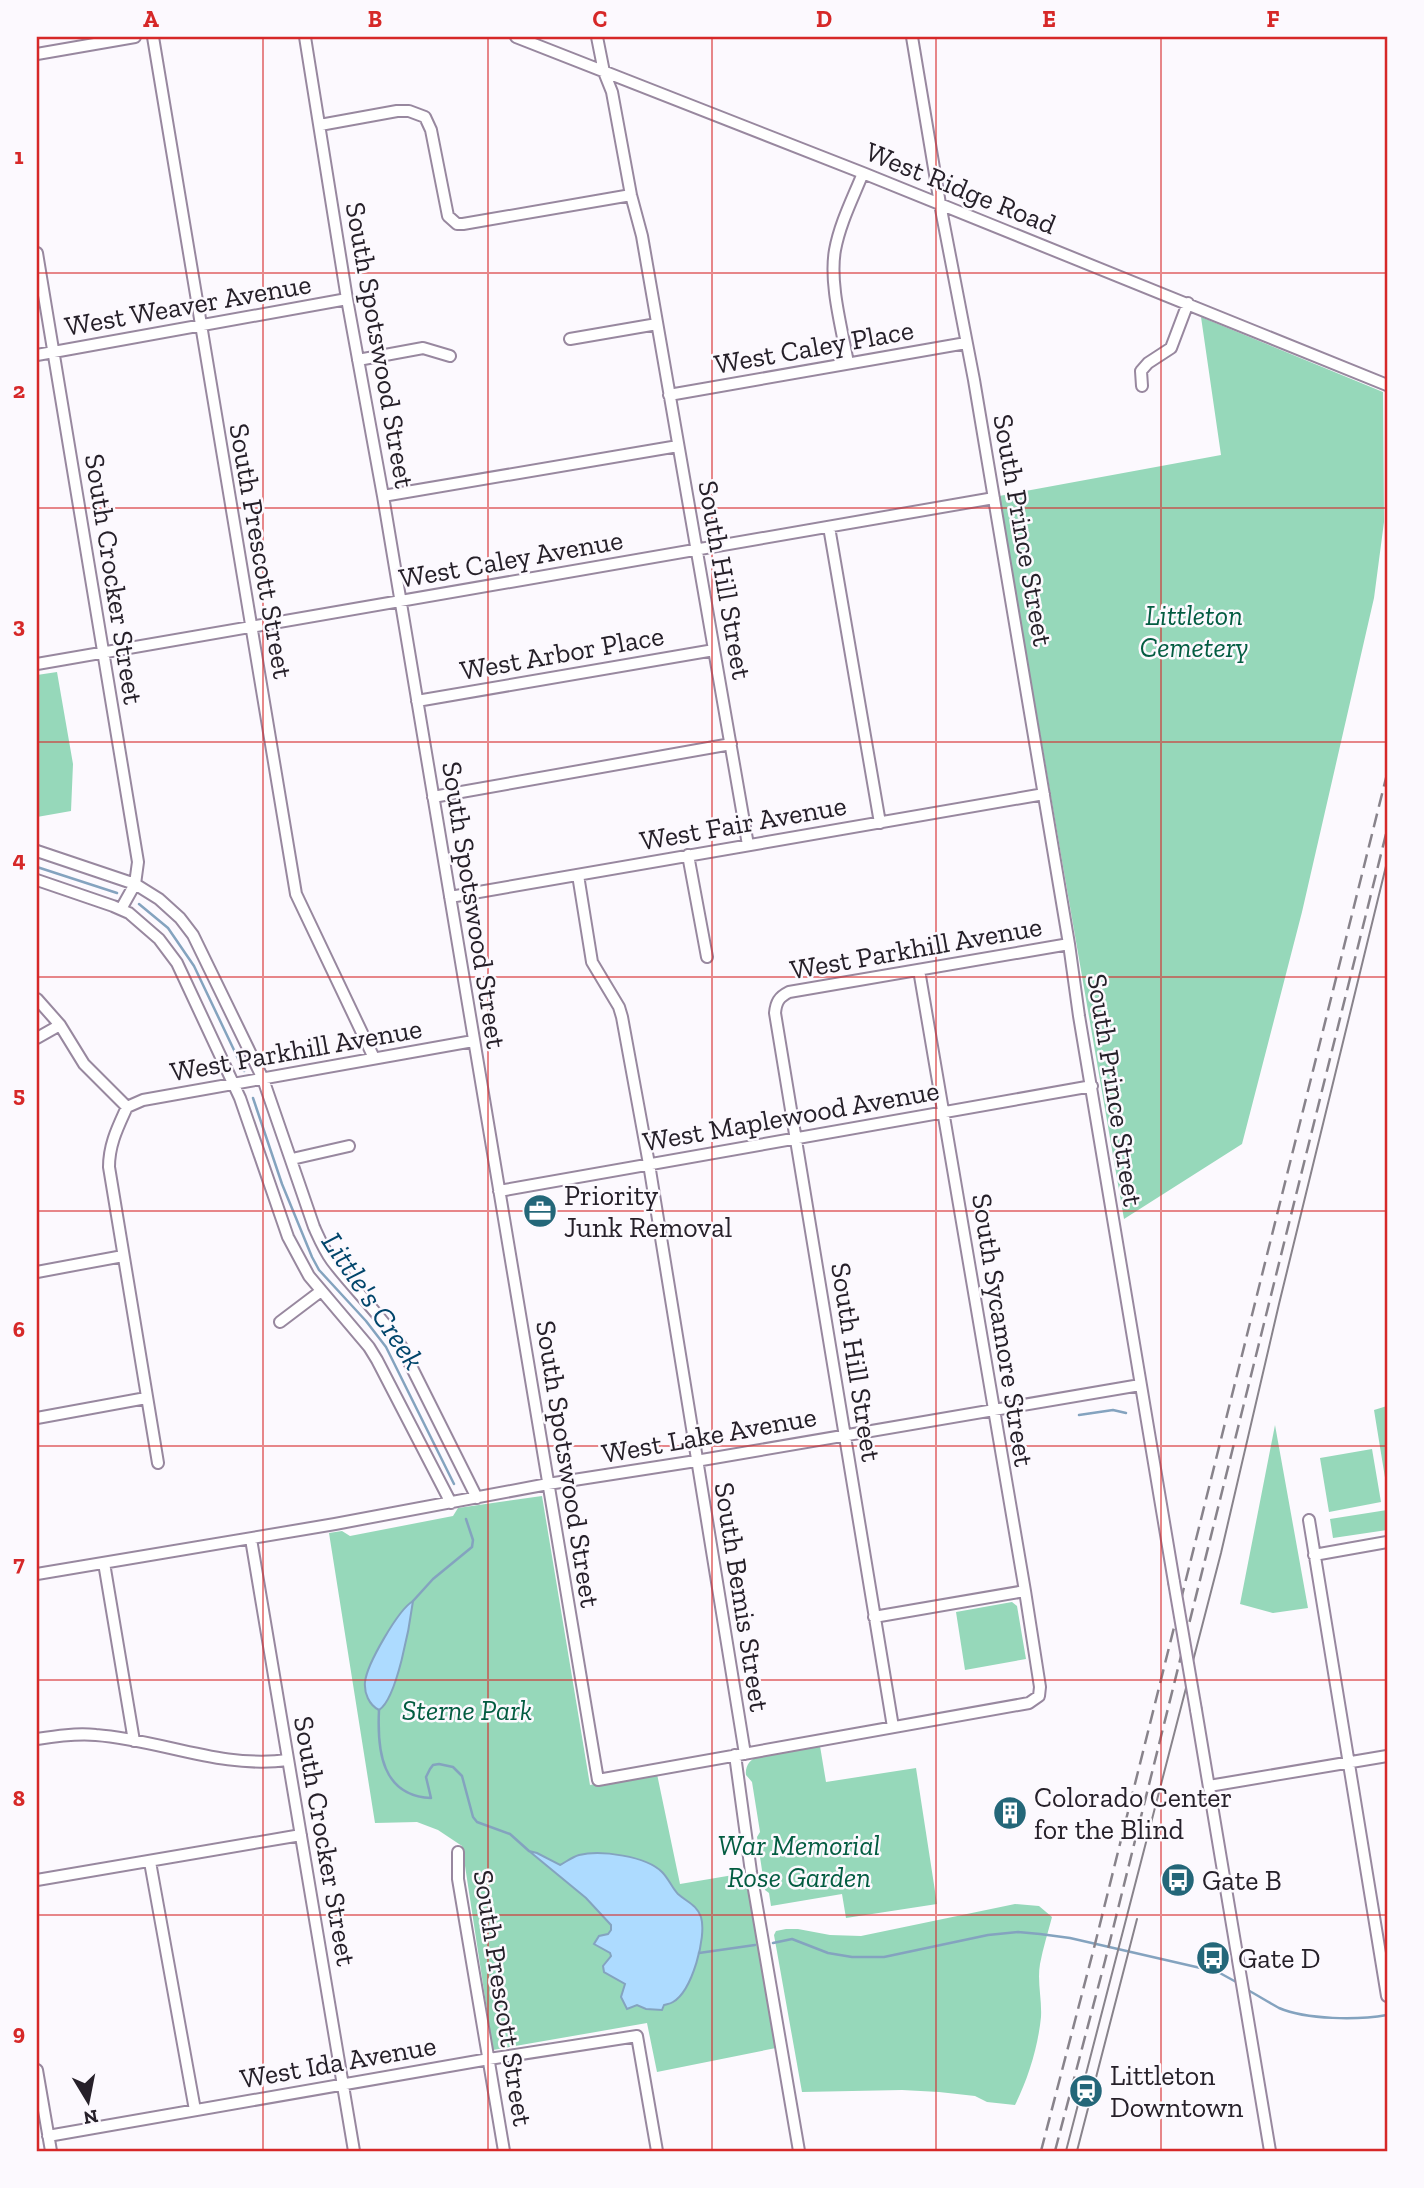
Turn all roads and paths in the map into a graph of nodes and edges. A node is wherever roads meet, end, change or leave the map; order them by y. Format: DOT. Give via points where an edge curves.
graph roads {
  1 [pos="135,37"];
  2 [pos="152,37"];
  3 [pos="305,37"];
  4 [pos="516,37"];
  5 [pos="597,37"];
  6 [pos="912,37"];
  7 [pos="76,42"];
  8 [pos="37,54"];
  9 [pos="604,72"];
  10 [pos="320,125"];
  11 [pos="863,173"];
  12 [pos="631,195"];
  13 [pos="940,204"];
  14 [pos="37,253"];
  15 [pos="347,299"];
  16 [pos="1188,303"];
  17 [pos="657,324"];
  18 [pos="200,326"];
  19 [pos="570,339"];
  20 [pos="966,343"];
  21 [pos="53,352"];
  22 [pos="37,355"];
  23 [pos="450,356"];
  24 [pos="358,360"];
  25 [pos="848,363"];
  26 [pos="1387,385"];
  27 [pos="1142,386"];
  28 [pos="669,395"];
  29 [pos="678,446"];
  30 [pos="383,496"];
  31 [pos="994,498"];
  32 [pos="829,527"];
  33 [pos="696,550"];
  34 [pos="400,601"];
  35 [pos="250,627"];
  36 [pos="714,650"];
  37 [pos="103,652"];
  38 [pos="37,664"];
  39 [pos="417,701"];
  40 [pos="730,744"];
  41 [pos="1044,794"];
  42 [pos="433,797"];
  43 [pos="880,822"];
  44 [pos="748,845"];
  45 [pos="37,851"];
  46 [pos="688,855"];
  47 [pos="578,875"];
  48 [pos="37,880"];
  49 [pos="135,884"];
  50 [pos="450,897"];
  51 [pos="121,909"];
  52 [pos="1069,944"];
  53 [pos="707,957"];
  54 [pos="919,970"];
  55 [pos="37,999"];
  56 [pos="776,1004"];
  57 [pos="60,1025"];
  58 [pos="37,1038"];
  59 [pos="473,1041"];
  60 [pos="374,1058"];
  61 [pos="263,1079"];
  62 [pos="234,1084"];
  63 [pos="1092,1086"];
  64 [pos="127,1107"];
  65 [pos="944,1112"];
  66 [pos="796,1138"];
  67 [pos="349,1146"];
  68 [pos="292,1159"];
  69 [pos="649,1164"];
  70 [pos="499,1191"];
  71 [pos="123,1256"];
  72 [pos="37,1272"];
  73 [pos="321,1291"];
  74 [pos="280,1322"];
  75 [pos="1140,1385"];
  76 [pos="146,1398"];
  77 [pos="993,1409"];
  78 [pos="37,1418"];
  79 [pos="844,1434"];
  80 [pos="696,1461"];
  81 [pos="158,1463"];
  82 [pos="548,1484"];
  83 [pos="477,1498"];
  84 [pos="450,1503"];
  85 [pos="1309,1520"];
  86 [pos="251,1539"];
  87 [pos="1387,1542"];
  88 [pos="1314,1555"];
  89 [pos="104,1563"];
  90 [pos="37,1574"];
  91 [pos="1025,1591"];
  92 [pos="874,1617"];
  93 [pos="893,1727"];
  94 [pos="37,1739"];
  95 [pos="134,1741"];
  96 [pos="740,1755"];
  97 [pos="1387,1756"];
  98 [pos="288,1760"];
  99 [pos="1347,1763"];
  100 [pos="1209,1786"];
  101 [pos="301,1835"];
  102 [pos="458,1852"];
  103 [pos="150,1862"];
  104 [pos="37,1880"];
  105 [pos="1387,1996"];
  106 [pos="489,2059"];
  107 [pos="37,2070"];
  108 [pos="343,2084"];
  109 [pos="195,2110"];
  110 [pos="48,2136"];
  111 [pos="51,2151"];
  112 [pos="354,2151"];
  113 [pos="504,2151"];
  114 [pos="657,2151"];
  115 [pos="799,2151"];
  116 [pos="1270,2151"];
  1 -- 7 [label="street"];
  2 -- 18 [label="street, South Prescott Street"];
  3 -- 10 [label="street, South Spotswood Street"];
  4 -- 9 [label="street, West Ridge Road"];
  5 -- 9 [label="street, South Hill Street"];
  6 -- 13 [label="street, South Prince Street"];
  7 -- 8 [label="street"];
  9 -- 11 [label="street, West Ridge Road"];
  9 -- 12 [label="street, South Hill Street"];
  10 -- 12 [label="street" via="397,111 425,117 448,216 457,223"];
  10 -- 15 [label="street, South Spotswood Street"];
  11 -- 13 [label="street, West Ridge Road"];
  11 -- 25 [label="street" via="840,230 833,262"];
  12 -- 17 [label="street, South Hill Street"];
  13 -- 16 [label="street, West Ridge Road"];
  13 -- 20 [label="street, South Prince Street"];
  14 -- 21 [label="street, South Crocker Street"];
  15 -- 18 [label="street, West Weaver Avenue"];
  15 -- 24 [label="street, South Spotswood Street"];
  16 -- 26 [label="street, West Ridge Road"];
  16 -- 27 [label="street" via="1171,348 1141,371"];
  17 -- 19 [label="street"];
  17 -- 28 [label="street, South Hill Street"];
  18 -- 21 [label="street, West Weaver Avenue"];
  18 -- 35 [label="street, South Prescott Street"];
  20 -- 25 [label="street, West Caley Place"];
  20 -- 31 [label="street, South Prince Street"];
  21 -- 22 [label="street, West Weaver Avenue"];
  21 -- 37 [label="street, South Crocker Street"];
  23 -- 24 [label="street" via="423,348"];
  24 -- 30 [label="street, South Spotswood Street"];
  25 -- 28 [label="street, West Caley Place"];
  28 -- 29 [label="street, South Hill Street"];
  29 -- 30 [label="street"];
  29 -- 33 [label="street, South Hill Street"];
  30 -- 34 [label="street, South Spotswood Street"];
  31 -- 32 [label="street, West Caley Avenue"];
  31 -- 41 [label="street, South Prince Street"];
  32 -- 33 [label="street, West Caley Avenue"];
  32 -- 43 [label="street"];
  33 -- 34 [label="street, West Caley Avenue"];
  33 -- 36 [label="street, South Hill Street"];
  34 -- 35 [label="street, West Caley Avenue"];
  34 -- 39 [label="street, South Spotswood Street"];
  35 -- 37 [label="street, West Caley Avenue"];
  35 -- 60 [label="street, South Prescott Street" via="296,894"];
  36 -- 39 [label="street, West Arbor Place"];
  36 -- 40 [label="street, South Hill Street"];
  37 -- 38 [label="street, West Caley Avenue"];
  37 -- 49 [label="street, South Crocker Street" via="138,862"];
  39 -- 42 [label="street, South Spotswood Street"];
  40 -- 42 [label="street"];
  40 -- 44 [label="street, South Hill Street"];
  41 -- 43 [label="street, West Fair Avenue"];
  41 -- 52 [label="street, South Prince Street"];
  42 -- 50 [label="street, South Spotswood Street"];
  43 -- 44 [label="street, West Fair Avenue"];
  44 -- 46 [label="street, West Fair Avenue"];
  45 -- 49 [label="street"];
  46 -- 47 [label="street, West Fair Avenue"];
  46 -- 53 [label="street"];
  47 -- 50 [label="street, West Fair Avenue"];
  47 -- 69 [label="street, South Bemis Street" via="592,962 622,1017"];
  48 -- 51 [label="street"];
  49 -- 51 [label="street, South Crocker Street"];
  49 -- 61 [label="street" via="159,899 193,935"];
  50 -- 59 [label="street, South Spotswood Street"];
  51 -- 62 [label="street" via="159,939 177,963"];
  52 -- 54 [label="street, West Parkhill Avenue"];
  52 -- 63 [label="street, South Prince Street"];
  54 -- 56 [label="street, West Parkhill Avenue" via="789,992"];
  54 -- 65 [label="street, South Sycamore Street"];
  55 -- 57 [label="street"];
  56 -- 66 [label="street, South Hill Street"];
  57 -- 58 [label="street"];
  57 -- 64 [label="street" via="84,1064"];
  59 -- 60 [label="street, West Parkhill Avenue"];
  59 -- 70 [label="street, South Spotswood Street"];
  60 -- 61 [label="street, West Parkhill Avenue"];
  61 -- 62 [label="street, West Parkhill Avenue"];
  61 -- 68 [label="street"];
  62 -- 64 [label="street, West Parkhill Avenue"];
  62 -- 73 [label="street" via="288,1237"];
  63 -- 65 [label="street, West Maplewood Avenue"];
  63 -- 75 [label="street, South Prince Street"];
  64 -- 71 [label="street" via="109,1154"];
  65 -- 66 [label="street, West Maplewood Avenue"];
  65 -- 77 [label="street, South Sycamore Street"];
  66 -- 69 [label="street, West Maplewood Avenue"];
  66 -- 79 [label="street, South Hill Street"];
  67 -- 68 [label="street"];
  68 -- 83 [label="street" via="314,1227 331,1260 401,1346"];
  69 -- 70 [label="street, West Maplewood Avenue"];
  69 -- 80 [label="street, South Bemis Street"];
  70 -- 82 [label="street, South Spotswood Street"];
  71 -- 72 [label="street"];
  71 -- 76 [label="street"];
  73 -- 74 [label="street"];
  73 -- 84 [label="street" via="377,1360"];
  75 -- 77 [label="street, West Lake Avenue"];
  75 -- 100 [label="street, South Prince Street, bridge"];
  76 -- 78 [label="street"];
  76 -- 81 [label="street"];
  77 -- 79 [label="street, West Lake Avenue"];
  77 -- 91 [label="street, South Sycamore Street"];
  79 -- 80 [label="street, West Lake Avenue"];
  79 -- 92 [label="street, South Hill Street"];
  80 -- 82 [label="street, West Lake Avenue"];
  80 -- 96 [label="street, South Bemis Street"];
  82 -- 83 [label="street, West Lake Avenue"];
  82 -- 96 [label="street, South Spotswood Street" via="598,1780"];
  83 -- 84 [label="street, West Lake Avenue"];
  84 -- 86 [label="street, West Lake Avenue"];
  85 -- 88 [label="street"];
  86 -- 89 [label="street, West Lake Avenue"];
  86 -- 98 [label="street, South Crocker Street"];
  87 -- 88 [label="street"];
  88 -- 99 [label="street"];
  89 -- 90 [label="street, West Lake Avenue"];
  89 -- 95 [label="street"];
  91 -- 92 [label="street"];
  91 -- 93 [label="street, South Sycamore Street" via="1038,1696 1029,1703"];
  92 -- 93 [label="street, South Hill Street"];
  93 -- 96 [label="street"];
  94 -- 95 [label="street" via="81,1734"];
  95 -- 98 [label="street" via="236,1762"];
  96 -- 115 [label="street, South Bemis Street" via="751,1872"];
  97 -- 99 [label="street"];
  98 -- 101 [label="street, South Crocker Street"];
  99 -- 100 [label="street"];
  99 -- 105 [label="street"];
  100 -- 116 [label="street, South Prince Street"];
  101 -- 103 [label="street"];
  101 -- 108 [label="street, South Crocker Street"];
  102 -- 106 [label="street, South Prescott Street" via="458,1879"];
  103 -- 104 [label="street"];
  103 -- 109 [label="street"];
  106 -- 108 [label="street, West Ida Avenue"];
  106 -- 113 [label="street, South Prescott Street"];
  106 -- 114 [label="street, West Ida Avenue" via="637,2036"];
  107 -- 110 [label="street"];
  108 -- 109 [label="street, West Ida Avenue"];
  108 -- 112 [label="street, South Crocker Street"];
  109 -- 110 [label="street, West Ida Avenue"];
  110 -- 111 [label="street"];
}
